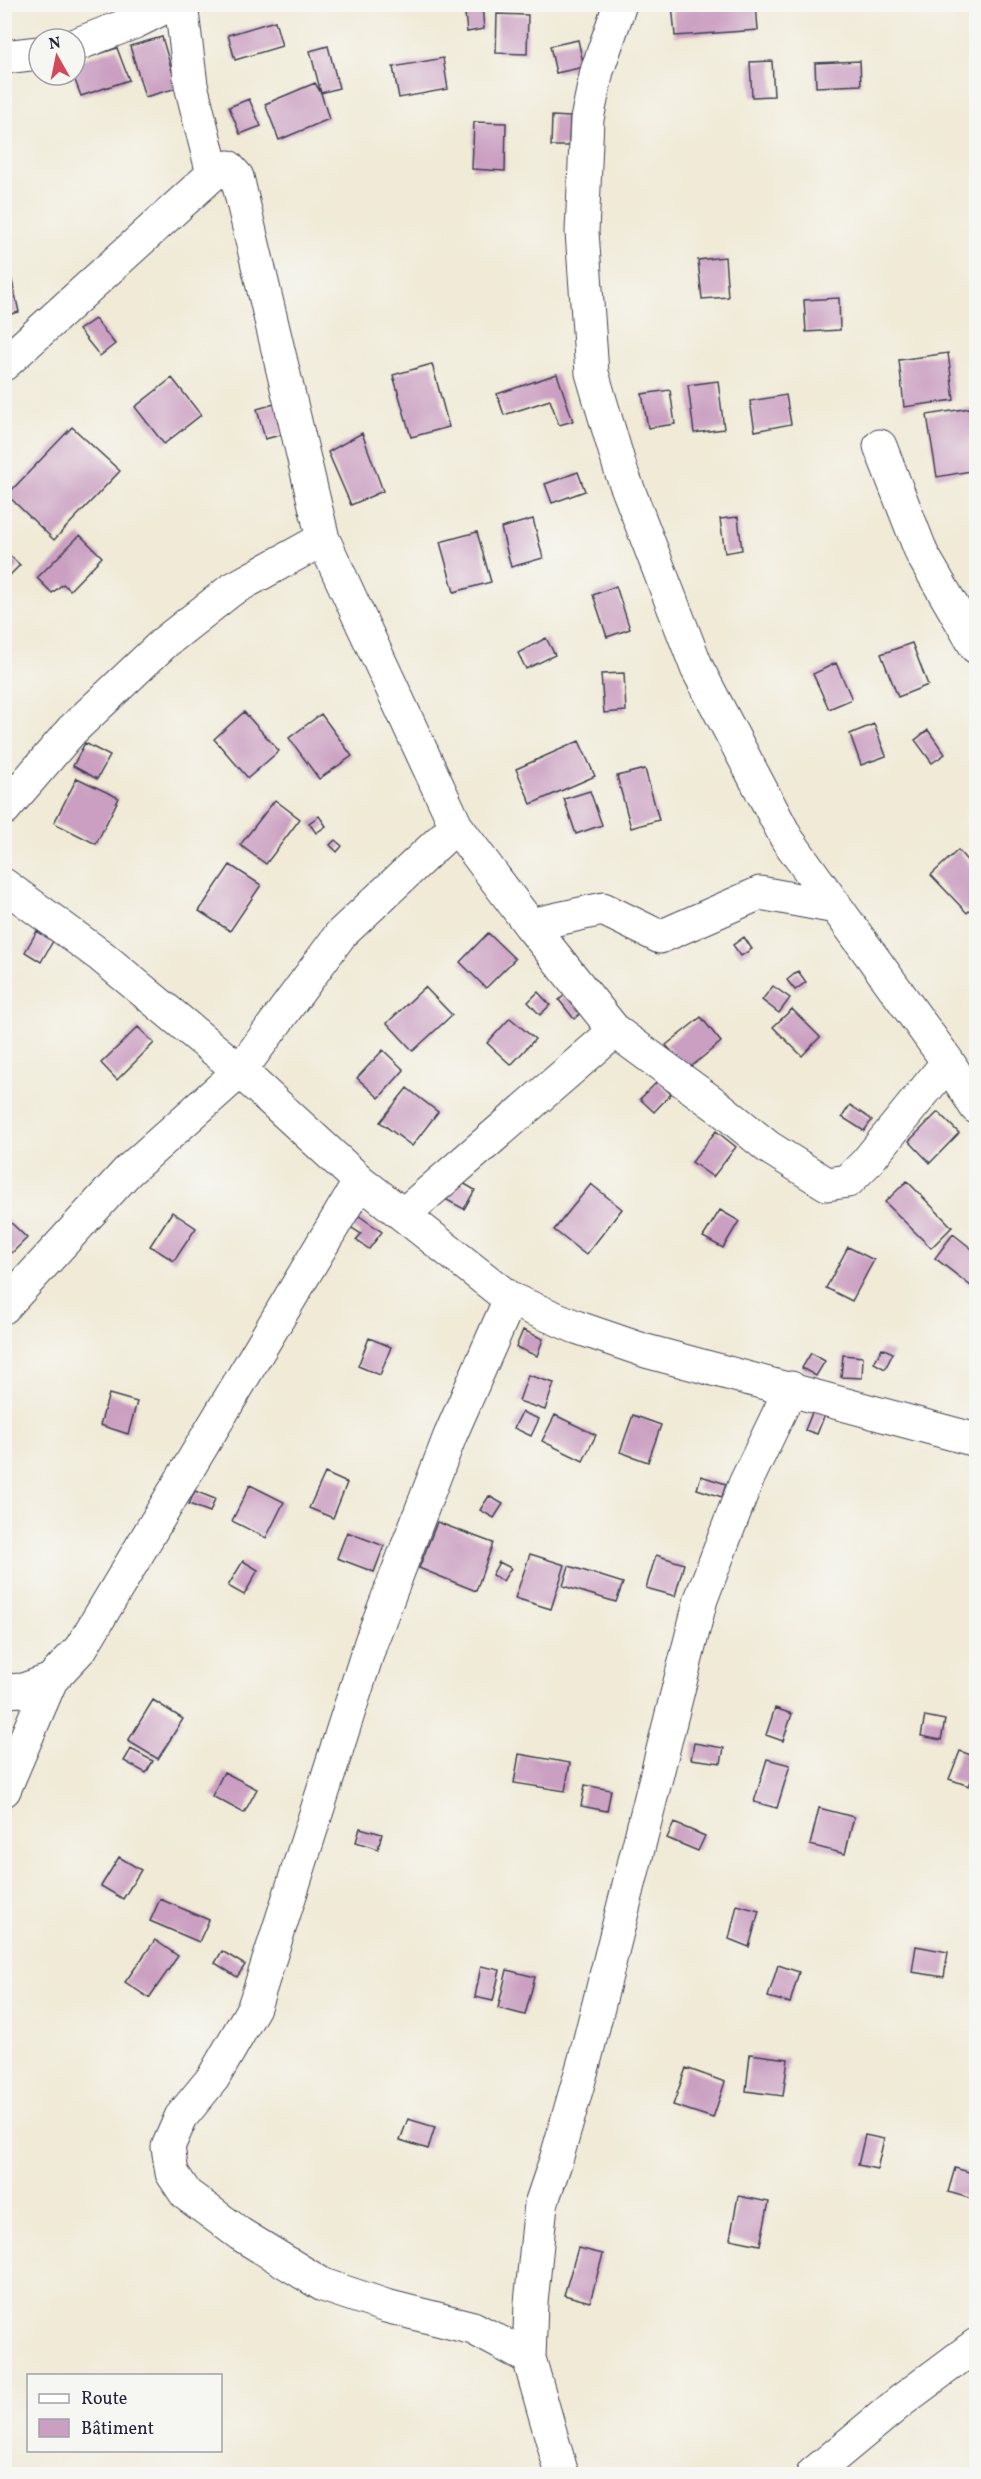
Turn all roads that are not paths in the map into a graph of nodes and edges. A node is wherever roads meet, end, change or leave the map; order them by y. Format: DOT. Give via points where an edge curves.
graph roads {
  1 [pos="171,4"];
  2 [pos="181,4"];
  3 [pos="620,4"];
  4 [pos="87,40"];
  5 [pos="27,54"];
  6 [pos="4,57"];
  7 [pos="213,174"];
  8 [pos="4,364"];
  9 [pos="880,446"];
  10 [pos="323,539"];
  11 [pos="976,647"];
  12 [pos="4,809"];
  13 [pos="456,826"];
  14 [pos="4,885"];
  15 [pos="836,907"];
  16 [pos="530,925"];
  17 [pos="615,1031"];
  18 [pos="948,1062"];
  19 [pos="240,1071"];
  20 [pos="976,1107"];
  21 [pos="360,1180"];
  22 [pos="404,1214"];
  23 [pos="510,1299"];
  24 [pos="4,1307"];
  25 [pos="790,1388"];
  26 [pos="976,1440"];
  27 [pos="51,1680"];
  28 [pos="4,1691"];
  29 [pos="4,1790"];
  30 [pos="976,2345"];
  31 [pos="529,2358"];
  32 [pos="562,2475"];
  33 [pos="813,2475"];
  1 -- 4 [label="street"];
  2 -- 7 [label="street" via="191,85"];
  3 -- 15 [label="street" via="597,71 587,119 582,232 592,373 621,471 697,668 787,839"];
  5 -- 6 [label="street"];
  7 -- 8 [label="street"];
  7 -- 10 [label="street" via="228,168 237,177"];
  9 -- 11 [label="street" via="922,554"];
  10 -- 12 [label="street" via="231,590 165,642 72,730"];
  10 -- 13 [label="street"];
  13 -- 16 [label="street"];
  13 -- 19 [label="street" via="340,935"];
  14 -- 19 [label="street" via="101,956"];
  15 -- 16 [label="street" via="760,893 660,937 603,909"];
  15 -- 18 [label="street"];
  16 -- 17 [label="street"];
  17 -- 18 [label="street" via="768,1147 827,1184 848,1182"];
  17 -- 22 [label="street"];
  18 -- 20 [label="street"];
  19 -- 21 [label="street"];
  19 -- 24 [label="street" via="127,1172"];
  21 -- 22 [label="street"];
  21 -- 27 [label="street" via="81,1648"];
  22 -- 23 [label="street"];
  23 -- 25 [label="street" via="646,1351"];
  23 -- 31 [label="street" via="450,1436 371,1642 254,2007 213,2078 181,2117 168,2147 172,2173 186,2194 240,2234 323,2285 473,2328"];
  25 -- 26 [label="street"];
  25 -- 31 [label="street" via="745,1484 701,1599 585,2059 541,2204"];
  27 -- 28 [label="street" via="23,1690"];
  27 -- 29 [label="street"];
  30 -- 33 [label="street"];
  31 -- 32 [label="street"];
}
